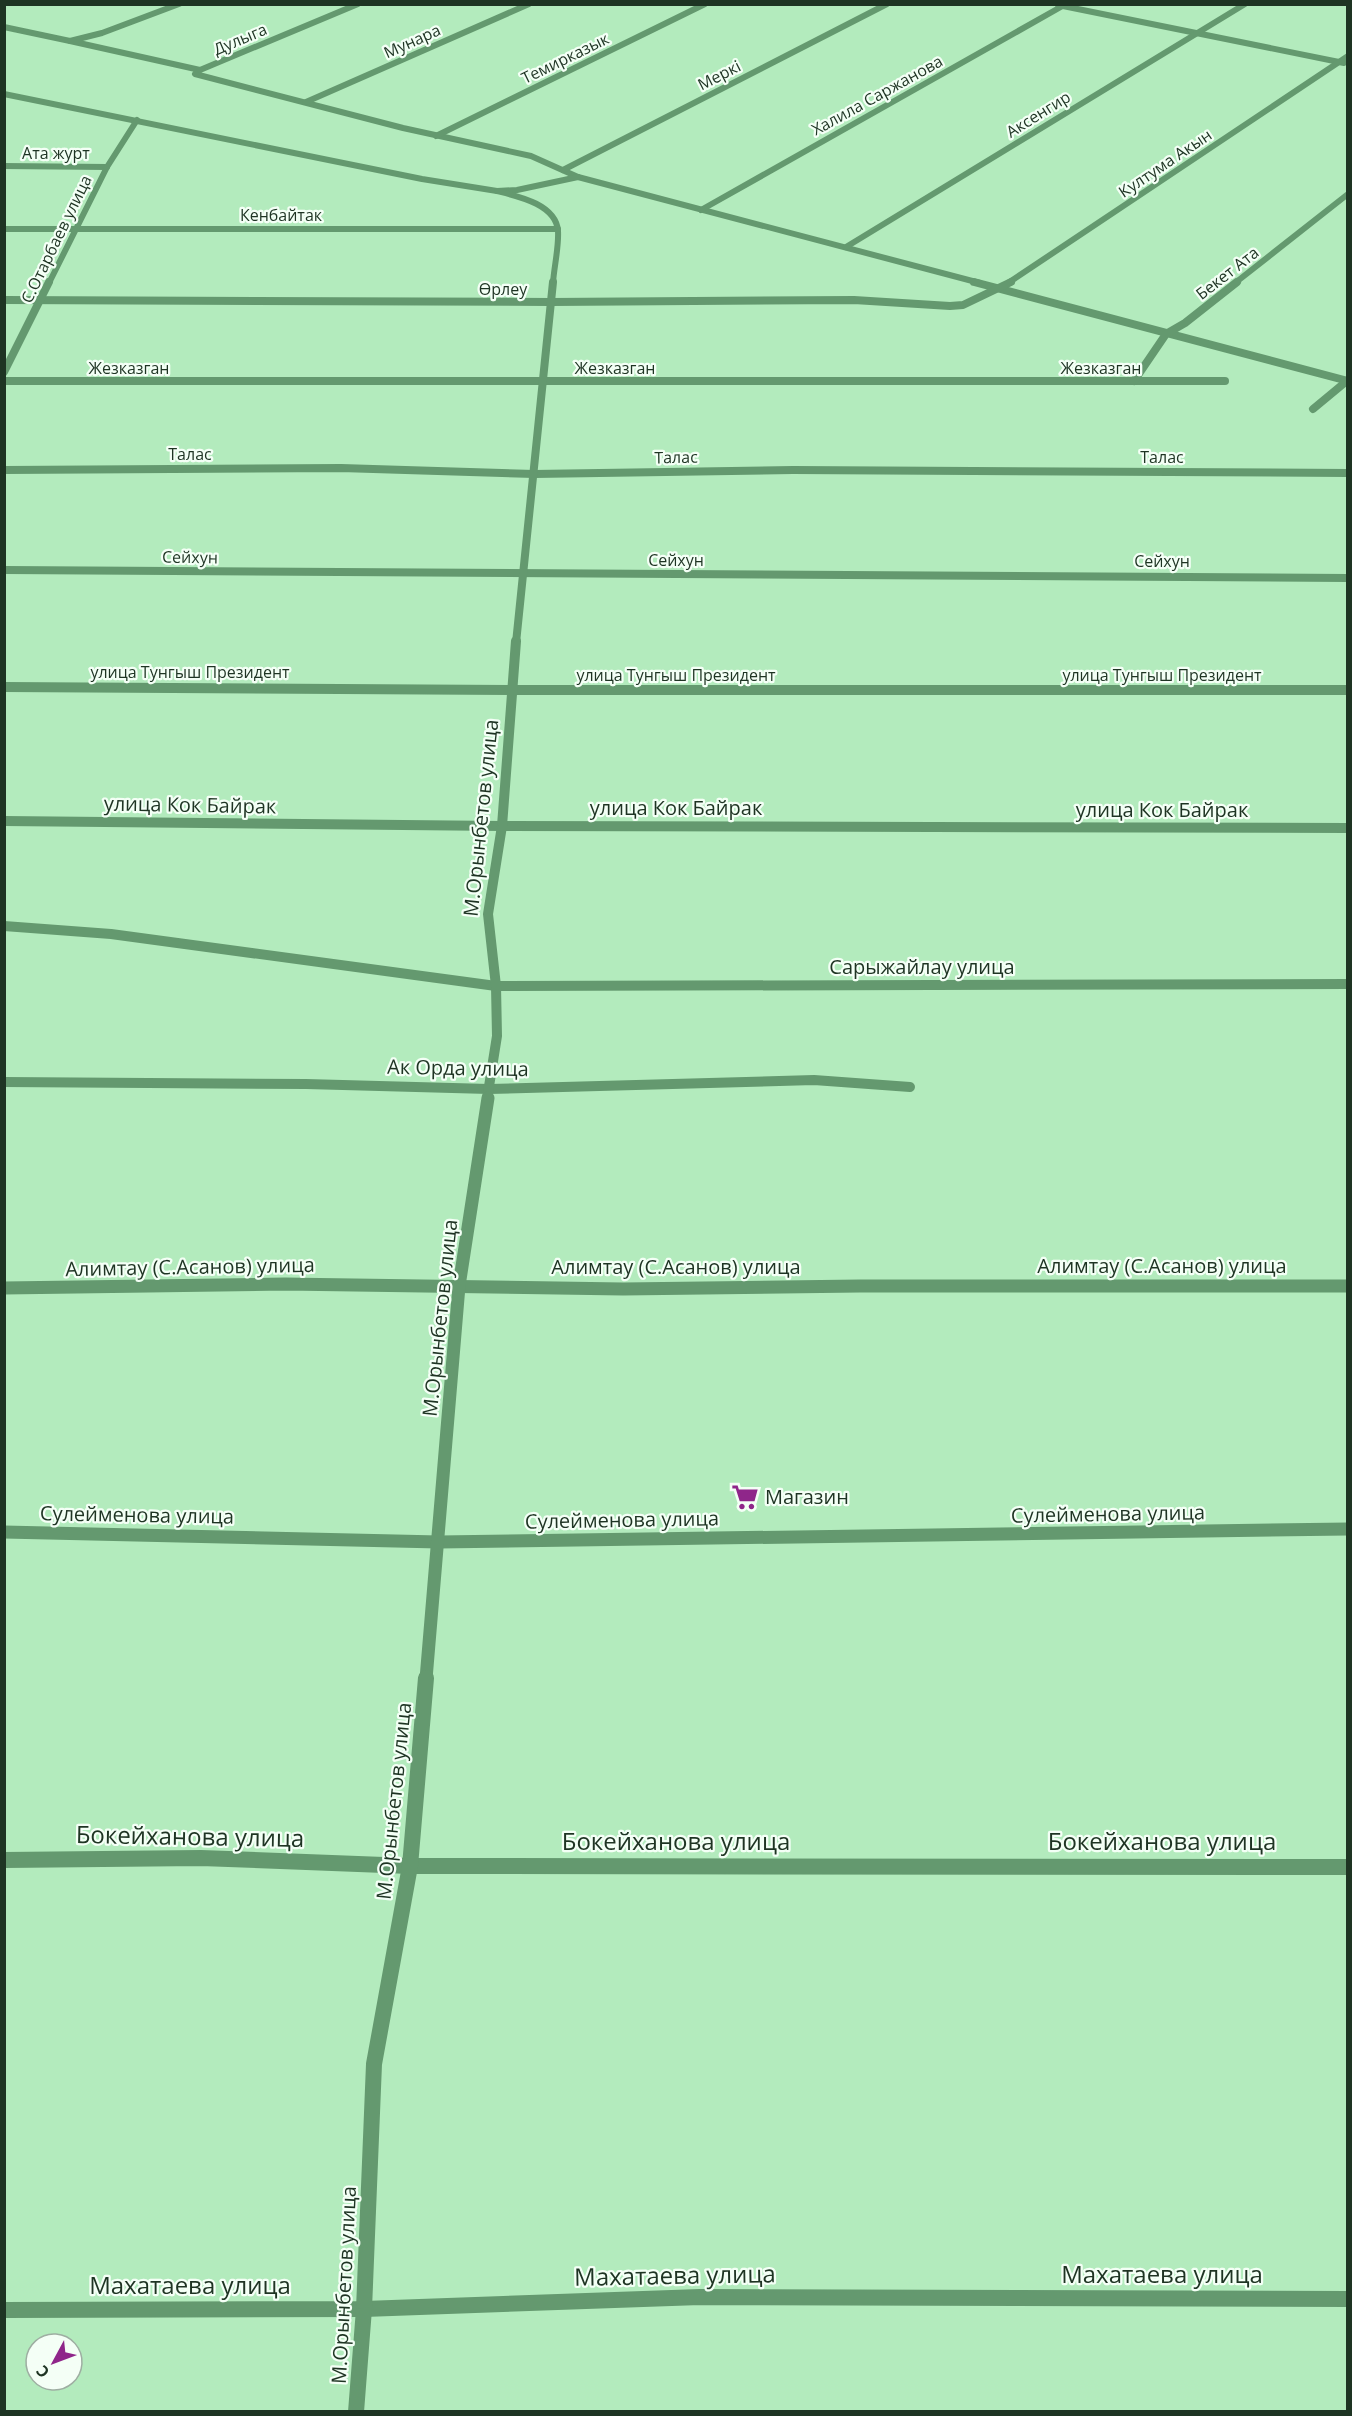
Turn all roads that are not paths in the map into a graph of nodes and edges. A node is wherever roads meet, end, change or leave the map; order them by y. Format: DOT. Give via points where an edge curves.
graph roads {
  1 [pos="179,4"];
  2 [pos="358,4"];
  3 [pos="529,4"];
  4 [pos="705,4"];
  5 [pos="887,4"];
  6 [pos="1245,4"];
  7 [pos="1062,5"];
  8 [pos="4,27"];
  9 [pos="1195,33"];
  10 [pos="70,41"];
  11 [pos="1347,56"];
  12 [pos="1339,62"];
  13 [pos="1347,64"];
  14 [pos="200,70"];
  15 [pos="4,94"];
  16 [pos="24,97"];
  17 [pos="4,102"];
  18 [pos="306,102"];
  19 [pos="136,120"];
  20 [pos="436,136"];
  21 [pos="4,166"];
  22 [pos="106,167"];
  23 [pos="563,170"];
  24 [pos="578,177"];
  25 [pos="497,191"];
  26 [pos="1347,194"];
  27 [pos="701,210"];
  28 [pos="558,229"];
  29 [pos="4,230"];
  30 [pos="75,230"];
  31 [pos="846,248"];
  32 [pos="996,288"];
  33 [pos="4,300"];
  34 [pos="40,300"];
  35 [pos="551,302"];
  36 [pos="1166,334"];
  37 [pos="4,372"];
  38 [pos="4,381"];
  39 [pos="543,381"];
  40 [pos="1134,381"];
  41 [pos="1226,381"];
  42 [pos="1347,381"];
  43 [pos="1313,409"];
  44 [pos="4,470"];
  45 [pos="1347,473"];
  46 [pos="534,474"];
  47 [pos="4,570"];
  48 [pos="521,575"];
  49 [pos="1347,578"];
  50 [pos="4,687"];
  51 [pos="512,690"];
  52 [pos="1347,690"];
  53 [pos="4,821"];
  54 [pos="502,826"];
  55 [pos="1347,828"];
  56 [pos="4,926"];
  57 [pos="1347,984"];
  58 [pos="496,986"];
  59 [pos="4,1082"];
  60 [pos="910,1087"];
  61 [pos="489,1089"];
  62 [pos="459,1286"];
  63 [pos="1347,1286"];
  64 [pos="4,1288"];
  65 [pos="1347,1529"];
  66 [pos="4,1532"];
  67 [pos="439,1542"];
  68 [pos="4,1860"];
  69 [pos="410,1866"];
  70 [pos="1347,1867"];
  71 [pos="1347,2299"];
  72 [pos="364,2309"];
  73 [pos="4,2310"];
  74 [pos="356,2412"];
  1 -- 10 [label="street"];
  2 -- 14 [label="street, Дулыга"];
  3 -- 18 [label="street, Мунара"];
  4 -- 20 [label="street, Темирказык"];
  5 -- 23 [label="street, Меркі"];
  6 -- 9 [label="street, Аксенгир"];
  7 -- 9 [label="street"];
  7 -- 27 [label="street, Халила Саржанова"];
  8 -- 10 [label="street"];
  9 -- 12 [label="street"];
  9 -- 31 [label="street, Аксенгир"];
  10 -- 14 [label="street"];
  11 -- 12 [label="street, Култума Акын"];
  12 -- 13 [label="street"];
  12 -- 32 [label="street, Култума Акын" via="1015,280"];
  14 -- 18 [label="street" via="195,74"];
  15 -- 16 [label="street"];
  16 -- 17 [label="street"];
  16 -- 19 [label="street"];
  18 -- 20 [label="street"];
  19 -- 22 [label="street, С.Отарбаев улица"];
  19 -- 25 [label="street"];
  20 -- 23 [label="street" via="531,156"];
  21 -- 22 [label="street, Ата журт"];
  22 -- 30 [label="street, С.Отарбаев улица"];
  23 -- 24 [label="street"];
  24 -- 25 [label="street"];
  24 -- 27 [label="street"];
  25 -- 28 [label="street" via="545,209"];
  26 -- 36 [label="street, Бекет Ата"];
  27 -- 31 [label="street"];
  28 -- 30 [label="street, Кенбайтак"];
  28 -- 35 [label="street, М.Орынбетов улица"];
  29 -- 30 [label="street, Кенбайтак"];
  30 -- 34 [label="street, С.Отарбаев улица"];
  31 -- 32 [label="street"];
  32 -- 35 [label="street, Өрлеу" via="963,305 950,306 854,300"];
  32 -- 36 [label="street"];
  33 -- 34 [label="street, Өрлеу"];
  34 -- 35 [label="street, Өрлеу"];
  34 -- 37 [label="street, С.Отарбаев улица"];
  35 -- 39 [label="street, М.Орынбетов улица"];
  36 -- 40 [label="street, Бекет Ата"];
  36 -- 42 [label="street"];
  38 -- 39 [label="street, Жезказган"];
  39 -- 40 [label="street, Жезказган"];
  39 -- 46 [label="street, М.Орынбетов улица"];
  40 -- 41 [label="street, Жезказган"];
  42 -- 43 [label="street"];
  44 -- 46 [label="street, Талас" via="341,468"];
  45 -- 46 [label="street, Талас" via="793,470"];
  46 -- 48 [label="street, М.Орынбетов улица"];
  47 -- 48 [label="street, Сейхун"];
  48 -- 49 [label="street, Сейхун"];
  48 -- 51 [label="street, М.Орынбетов улица"];
  50 -- 51 [label="street, улица Тунгыш Президент"];
  51 -- 52 [label="street, улица Тунгыш Президент"];
  51 -- 54 [label="street, М.Орынбетов улица"];
  53 -- 54 [label="street, улица Кок Байрак"];
  54 -- 55 [label="street, улица Кок Байрак"];
  54 -- 58 [label="street, М.Орынбетов улица" via="488,914"];
  56 -- 58 [label="street, Сарыжайлау улица" via="123,936"];
  57 -- 58 [label="street, Сарыжайлау улица"];
  58 -- 61 [label="street, М.Орынбетов улица" via="497,1036"];
  59 -- 61 [label="street, Ак Орда улица" via="306,1083"];
  60 -- 61 [label="street, Ак Орда улица" via="814,1080"];
  61 -- 62 [label="street, М.Орынбетов улица"];
  62 -- 63 [label="street, Алимтау (С.Асанов) улица"];
  62 -- 64 [label="street, Алимтау (С.Асанов) улица"];
  62 -- 67 [label="street, М.Орынбетов улица"];
  65 -- 67 [label="street, Сулейменова улица"];
  66 -- 67 [label="street, Сулейменова улица"];
  67 -- 69 [label="street, М.Орынбетов улица"];
  68 -- 69 [label="street, Бокейханова улица" via="201,1858"];
  69 -- 70 [label="street, Бокейханова улица"];
  69 -- 72 [label="street, М.Орынбетов улица" via="374,2064"];
  71 -- 72 [label="street, Махатаева улица" via="700,2297"];
  72 -- 73 [label="street, Махатаева улица"];
  72 -- 74 [label="street, М.Орынбетов улица"];
}
